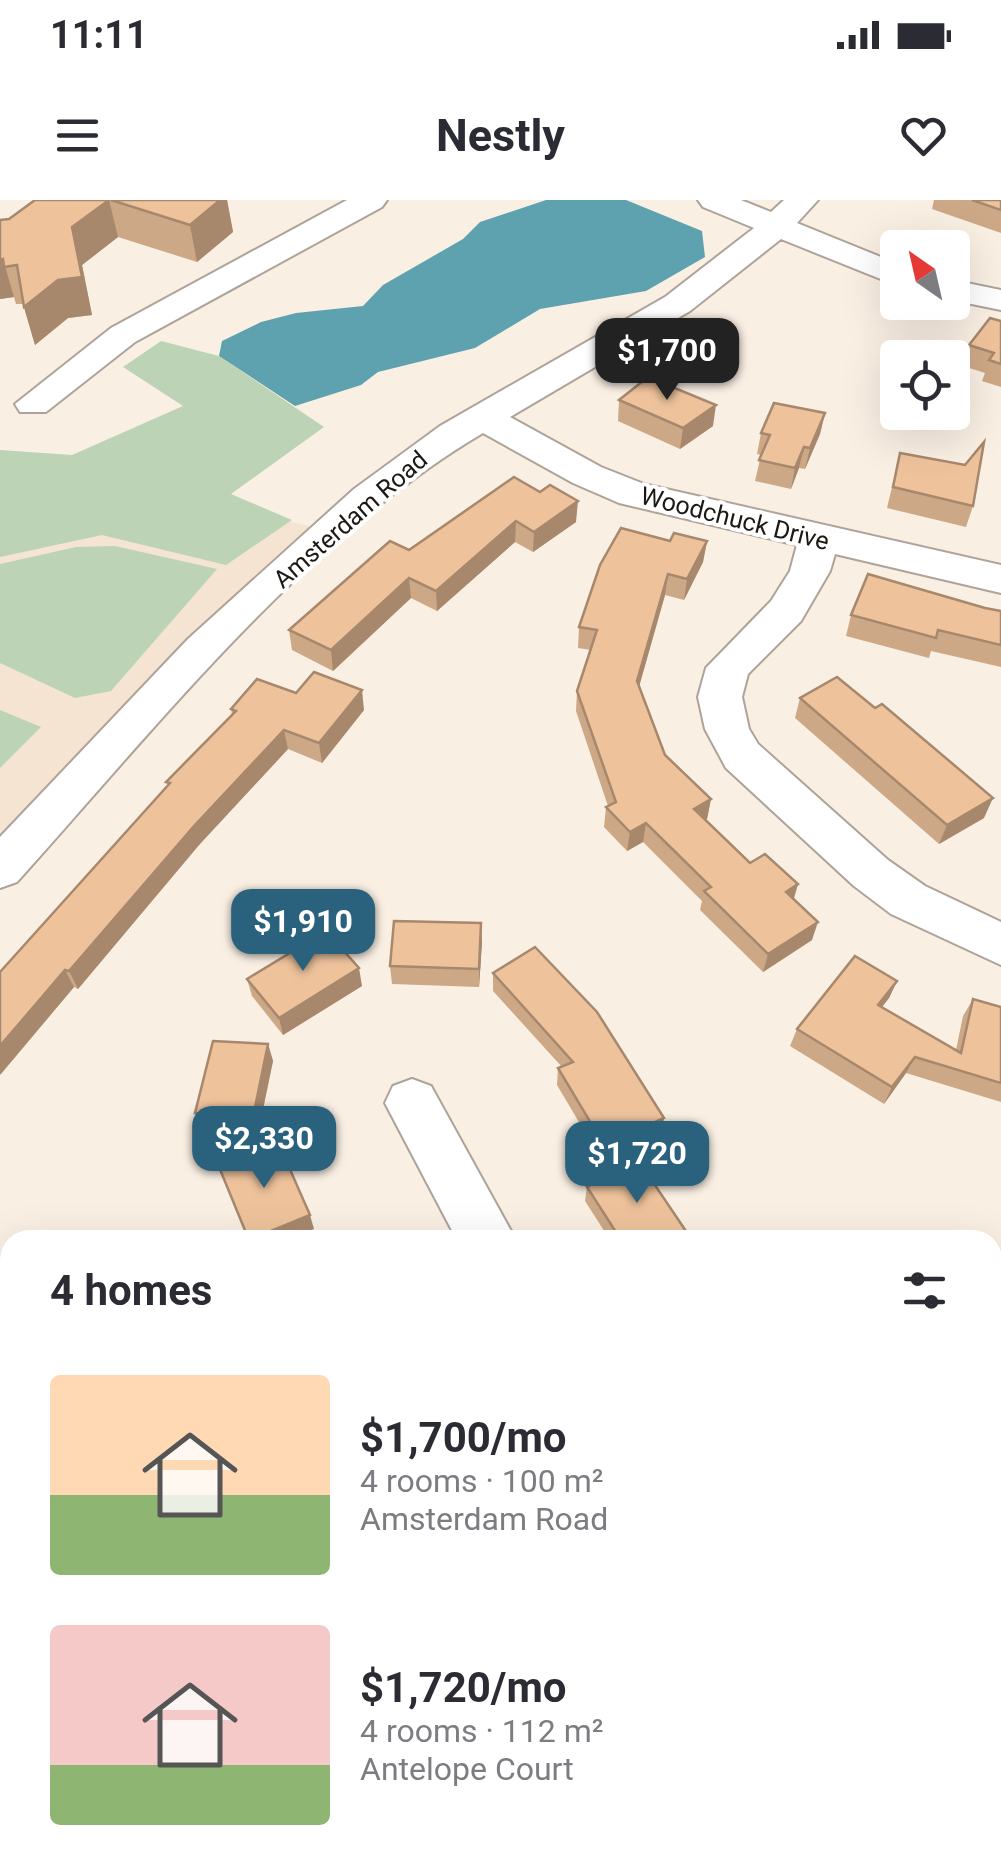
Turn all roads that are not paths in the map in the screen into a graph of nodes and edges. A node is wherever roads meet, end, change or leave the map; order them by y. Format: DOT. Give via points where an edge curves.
graph roads {
  1 [pos="371,200"];
  2 [pos="702,203"];
  3 [pos="788,214"];
  4 [pos="861,259"];
  5 [pos="880,260"];
  6 [pos="880,268"];
  7 [pos="33,404"];
  8 [pos="484,418"];
  9 [pos="818,539"];
  10 [pos="1001,579"];
  11 [pos="0,869"];
  12 [pos="1001,946"];
  13 [pos="412,1103"];
  14 [pos="482,1230"];
  1 -- 7 [label="street" via="123,335"];
  2 -- 3 [label="street"];
  3 -- 4 [label="street"];
  3 -- 8 [label="street, Amsterdam Road" via="696,296"];
  4 -- 5 [label="street"];
  4 -- 6 [label="street"];
  8 -- 9 [label="street, Woodchuck Drive" via="633,494"];
  8 -- 11 [label="street, Amsterdam Road" via="430,449 329,530 198,656"];
  9 -- 10 [label="street, Woodchuck Drive"];
  9 -- 12 [label="street" via="810,571 786,611 728,668 720,697 727,729 742,756 871,874"];
  13 -- 14 [label="street"];
}
